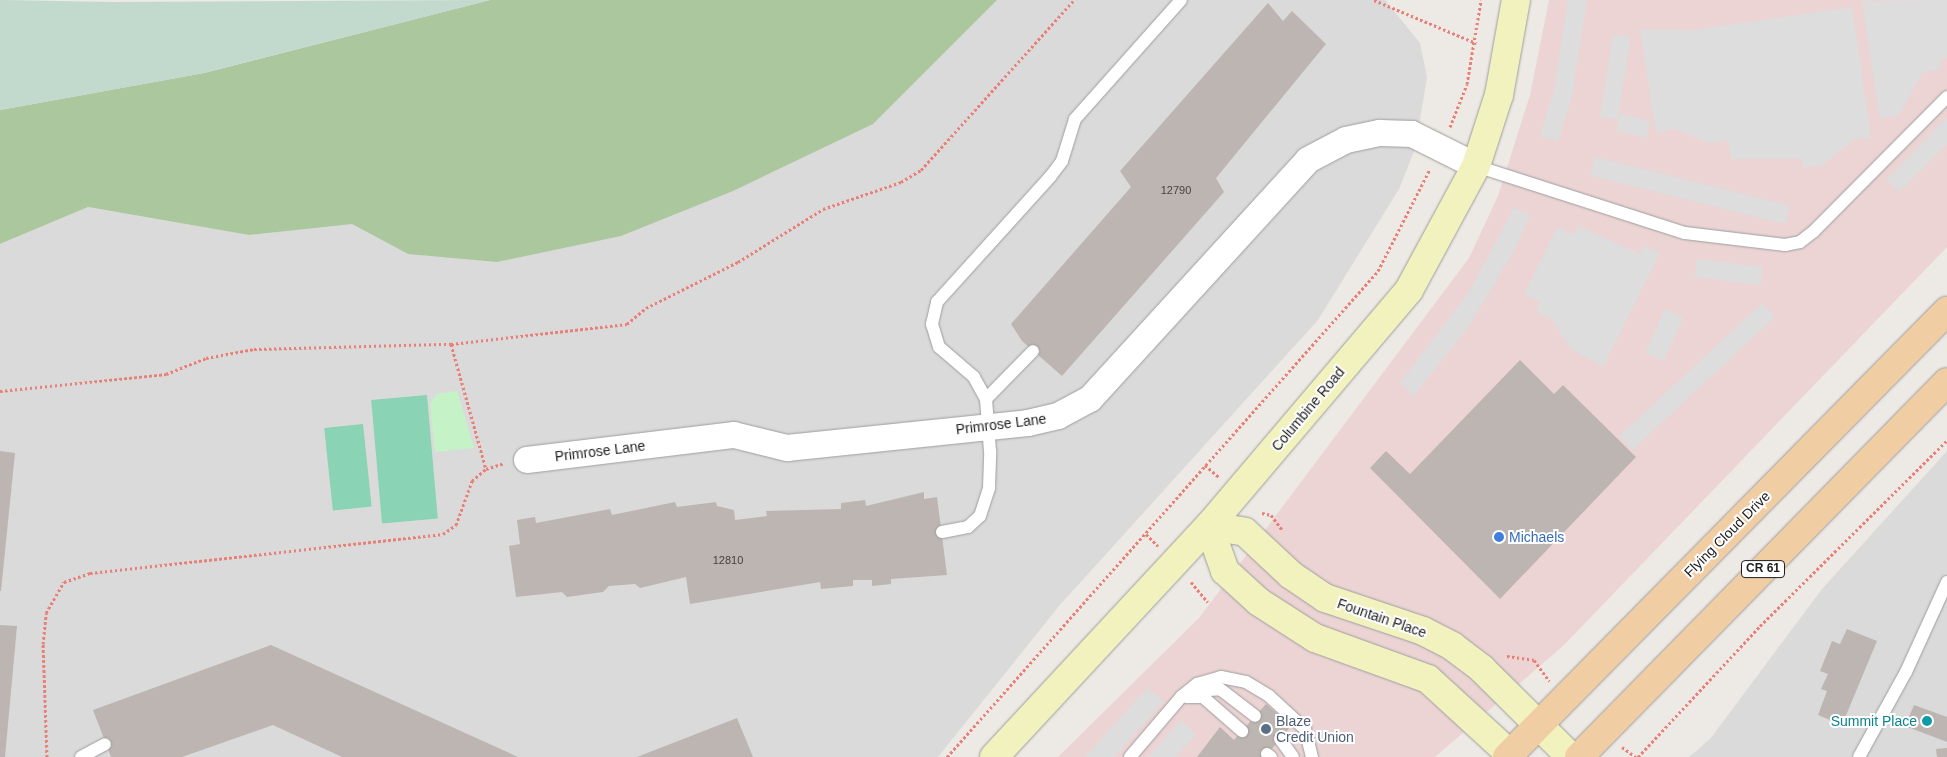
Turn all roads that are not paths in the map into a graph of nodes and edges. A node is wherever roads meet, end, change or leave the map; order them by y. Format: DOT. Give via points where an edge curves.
graph roads {
  1 [pos="1181,0"];
  2 [pos="1516,0"];
  3 [pos="1947,97"];
  4 [pos="1476,166"];
  5 [pos="1947,311"];
  6 [pos="1034,351"];
  7 [pos="1947,382"];
  8 [pos="986,399"];
  9 [pos="988,426"];
  10 [pos="527,460"];
  11 [pos="1209,526"];
  12 [pos="942,532"];
  13 [pos="1947,582"];
  14 [pos="1181,698"];
  15 [pos="1255,716"];
  16 [pos="1539,725"];
  17 [pos="1242,731"];
  18 [pos="1280,739"];
  19 [pos="105,744"];
  20 [pos="1510,756"];
  21 [pos="81,757"];
  22 [pos="994,757"];
  23 [pos="1130,757"];
  24 [pos="1293,757"];
  25 [pos="1312,757"];
  26 [pos="1572,757"];
  27 [pos="1579,757"];
  28 [pos="1859,757"];
  1 -- 8 [label="lane" via="1075,119 1062,161 1050,178 937,302 932,324 939,346 974,377"];
  2 -- 4 [label="street, Columbine Road" via="1499,96"];
  3 -- 4 [label="lane" via="1814,230 1800,242 1785,245 1685,233"];
  4 -- 9 [label="street, Primrose Lane" via="1440,144 1412,134 1380,133 1346,140 1308,160 1090,399 1058,416"];
  4 -- 11 [label="street, Columbine Road" via="1409,290"];
  5 -- 16 [label="main road, Flying Cloud Drive"];
  6 -- 8 [label="lane"];
  7 -- 27 [label="main road, CR 61"];
  8 -- 9 [label="lane"];
  9 -- 10 [label="street, Primrose Lane" via="787,448 734,435"];
  9 -- 12 [label="lane" via="990,470 980,516 968,527"];
  11 -- 16 [label="street, Fountain Place" via="1245,532 1291,575 1325,598 1423,631 1452,646"];
  11 -- 20 [label="street" via="1225,571 1259,602 1315,638 1428,679"];
  11 -- 22 [label="street, Columbine Road"];
  13 -- 28 [label="lane" via="1906,672"];
  14 -- 15 [label="lane" via="1198,689 1220,689"];
  14 -- 17 [label="lane" via="1203,698"];
  14 -- 23 [label="lane"];
  14 -- 25 [label="lane" via="1209,679 1246,682 1305,729"];
  16 -- 20 [label="main road, Flying Cloud Drive"];
  16 -- 26 [label="street, Fountain Place"];
  18 -- 24 [label="lane"];
  19 -- 21 [label="lane"];
}
